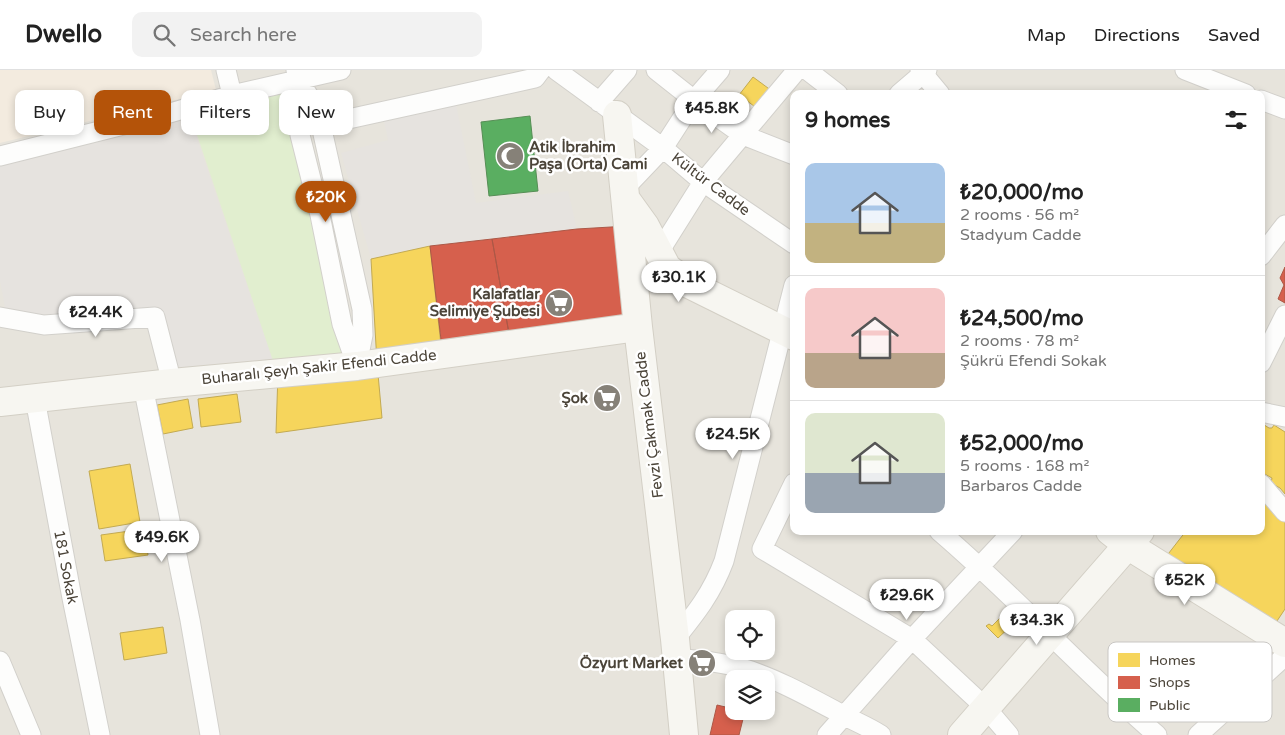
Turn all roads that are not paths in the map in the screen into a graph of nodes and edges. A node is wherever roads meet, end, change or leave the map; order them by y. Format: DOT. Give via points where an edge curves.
graph roads {
  1 [pos="226,70"];
  2 [pos="541,70"];
  3 [pos="556,70"];
  4 [pos="627,70"];
  5 [pos="656,70"];
  6 [pos="720,70"];
  7 [pos="797,70"];
  8 [pos="807,70"];
  9 [pos="1185,70"];
  10 [pos="336,71"];
  11 [pos="923,71"];
  12 [pos="297,75"];
  13 [pos="231,90"];
  14 [pos="248,90"];
  15 [pos="305,90"];
  16 [pos="833,90"];
  17 [pos="903,90"];
  18 [pos="937,90"];
  19 [pos="1236,90"];
  20 [pos="694,100"];
  21 [pos="1265,102"];
  22 [pos="181,109"];
  23 [pos="608,109"];
  24 [pos="1285,109"];
  25 [pos="353,118"];
  26 [pos="323,135"];
  27 [pos="743,135"];
  28 [pos="663,148"];
  29 [pos="790,153"];
  30 [pos="0,156"];
  31 [pos="703,182"];
  32 [pos="625,195"];
  33 [pos="1285,225"];
  34 [pos="790,241"];
  35 [pos="1265,251"];
  36 [pos="659,252"];
  37 [pos="1285,315"];
  38 [pos="0,317"];
  39 [pos="790,317"];
  40 [pos="638,327"];
  41 [pos="788,333"];
  42 [pos="1265,355"];
  43 [pos="357,366"];
  44 [pos="172,383"];
  45 [pos="143,386"];
  46 [pos="35,399"];
  47 [pos="0,402"];
  48 [pos="1265,413"];
  49 [pos="1285,417"];
  50 [pos="1265,489"];
  51 [pos="790,491"];
  52 [pos="1285,512"];
  53 [pos="943,535"];
  54 [pos="1009,535"];
  55 [pos="1126,536"];
  56 [pos="980,568"];
  57 [pos="1050,635"];
  58 [pos="912,639"];
  59 [pos="1285,643"];
  60 [pos="676,648"];
  61 [pos="1285,656"];
  62 [pos="0,661"];
  63 [pos="1272,668"];
  64 [pos="1108,691"];
  65 [pos="986,708"];
  66 [pos="844,716"];
  67 [pos="1142,722"];
  68 [pos="1212,722"];
  69 [pos="31,735"];
  70 [pos="100,735"];
  71 [pos="210,735"];
  72 [pos="684,735"];
  73 [pos="827,735"];
  74 [pos="881,735"];
  75 [pos="962,735"];
  76 [pos="1010,735"];
  77 [pos="1157,735"];
  78 [pos="1198,735"];
  1 -- 13 [label="street"];
  2 -- 25 [label="street" via="535,78"];
  3 -- 23 [label="street, Kültür Cadde"];
  4 -- 23 [label="street"];
  5 -- 20 [label="street"];
  6 -- 20 [label="street"];
  7 -- 27 [label="street"];
  8 -- 16 [label="street"];
  9 -- 19 [label="street"];
  10 -- 12 [label="street"];
  11 -- 17 [label="street"];
  11 -- 18 [label="street"];
  12 -- 14 [label="street"];
  12 -- 15 [label="street"];
  12 -- 43 [label="street" via="295,103 300,134 342,324"];
  20 -- 27 [label="street"];
  20 -- 28 [label="street"];
  21 -- 24 [label="street"];
  22 -- 30 [label="street"];
  23 -- 28 [label="street, Kültür Cadde"];
  23 -- 32 [label="street, Fevzi Çakmak Cadde"];
  26 -- 43 [label="street" via="362,309 363,335"];
  27 -- 29 [label="street"];
  27 -- 31 [label="street"];
  28 -- 31 [label="street, Kültür Cadde"];
  28 -- 32 [label="street"];
  31 -- 34 [label="street, Kültür Cadde"];
  31 -- 36 [label="street"];
  32 -- 36 [label="street"];
  32 -- 40 [label="street, Fevzi Çakmak Cadde"];
  33 -- 35 [label="street"];
  36 -- 41 [label="street" via="667,268 689,284"];
  37 -- 42 [label="street"];
  38 -- 44 [label="street" via="44,325 155,317"];
  39 -- 41 [label="street"];
  40 -- 43 [label="street, Buharalı Şeyh Şakir Efendi Cadde"];
  40 -- 60 [label="street, Fevzi Çakmak Cadde"];
  41 -- 60 [label="street" via="724,561 716,583"];
  43 -- 44 [label="street, Buharalı Şeyh Şakir Efendi Cadde"];
  44 -- 45 [label="street, Buharalı Şeyh Şakir Efendi Cadde"];
  45 -- 46 [label="street, Buharalı Şeyh Şakir Efendi Cadde"];
  45 -- 71 [label="street"];
  46 -- 47 [label="street, Buharalı Şeyh Şakir Efendi Cadde"];
  46 -- 70 [label="street, 181 Sokak"];
  48 -- 49 [label="street"];
  50 -- 52 [label="street"];
  51 -- 58 [label="street" via="762,548"];
  53 -- 56 [label="street"];
  54 -- 56 [label="street"];
  55 -- 57 [label="street"];
  55 -- 59 [label="street"];
  56 -- 57 [label="street"];
  56 -- 58 [label="street"];
  57 -- 64 [label="street"];
  57 -- 65 [label="street"];
  58 -- 65 [label="street"];
  58 -- 66 [label="street"];
  60 -- 66 [label="street" via="758,674"];
  60 -- 72 [label="street, Fevzi Çakmak Cadde"];
  61 -- 63 [label="street"];
  62 -- 69 [label="street"];
  65 -- 75 [label="street"];
  65 -- 76 [label="street"];
  66 -- 73 [label="street"];
  66 -- 74 [label="street"];
  67 -- 77 [label="street"];
  68 -- 78 [label="street"];
}
